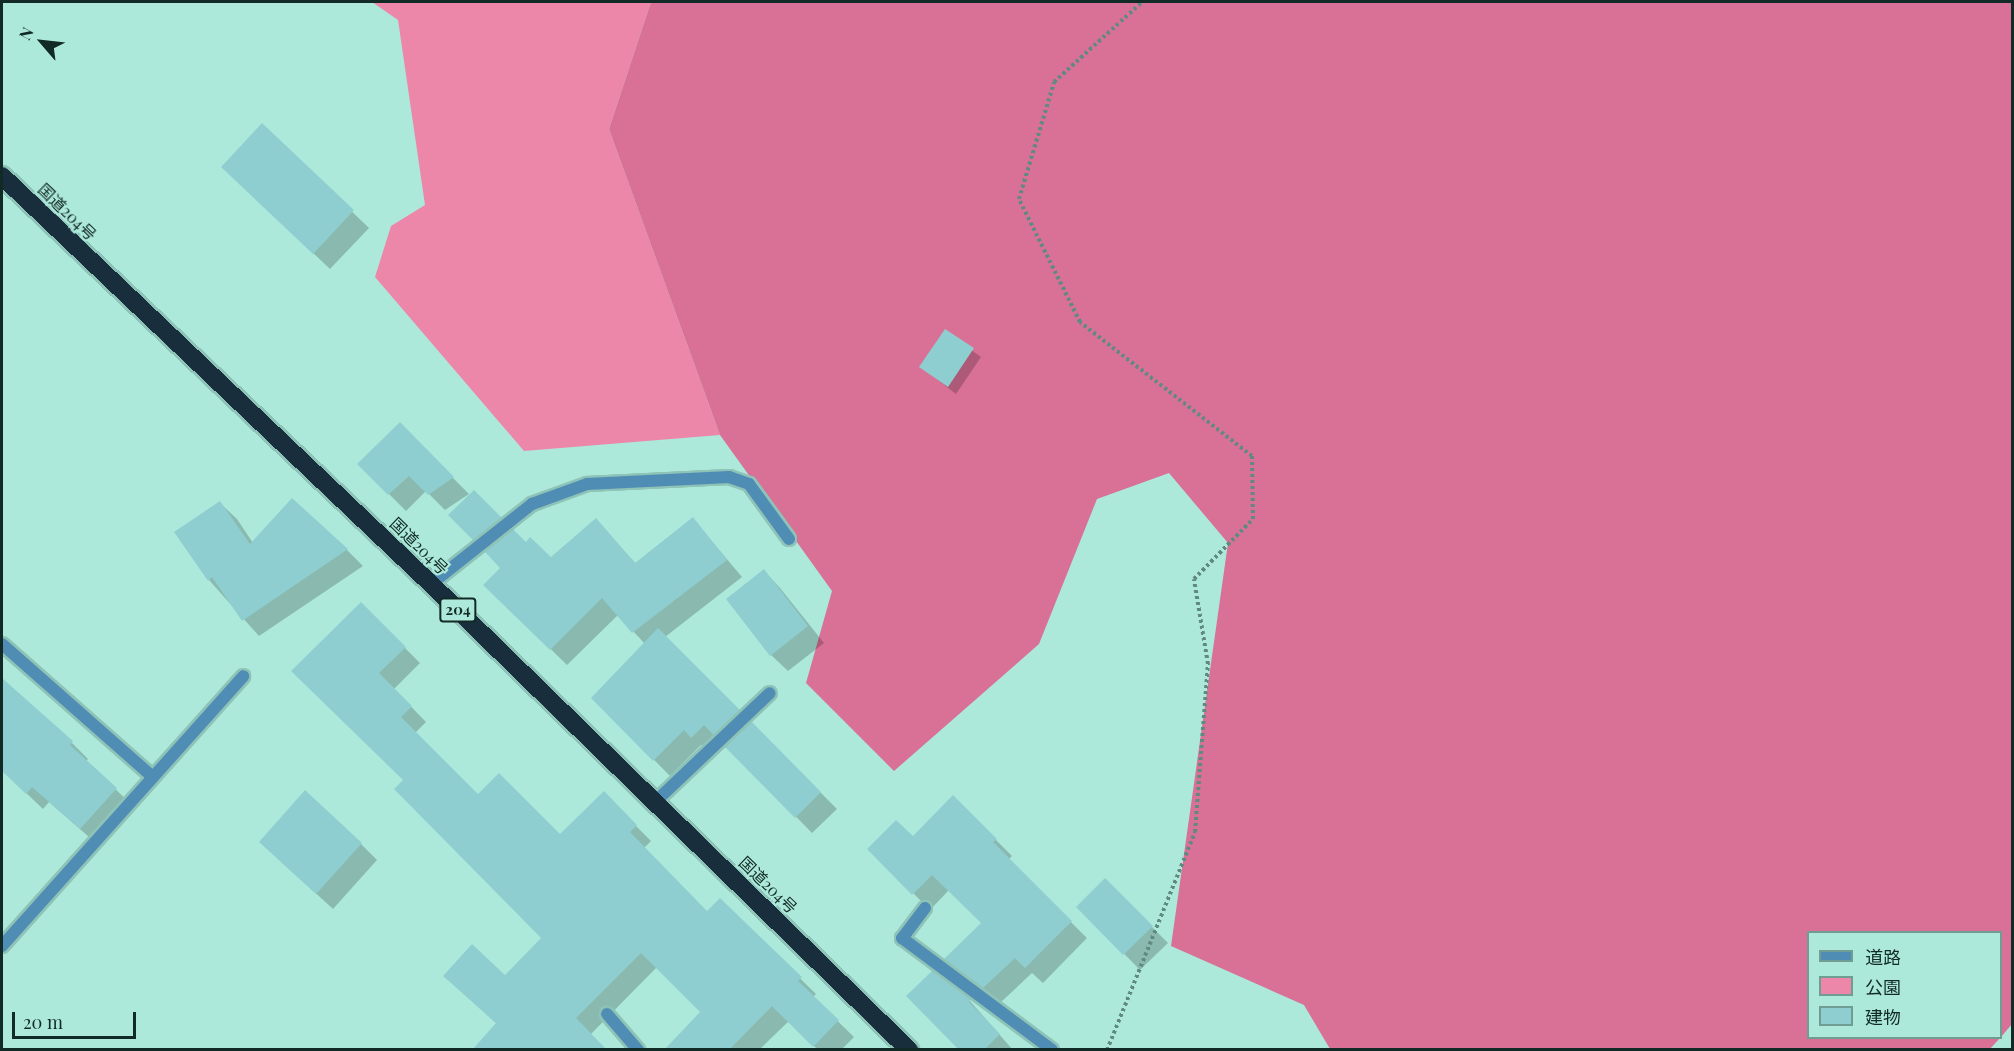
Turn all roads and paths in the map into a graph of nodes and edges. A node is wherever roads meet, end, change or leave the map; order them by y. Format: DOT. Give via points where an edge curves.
graph roads {
  1 [pos="1142,2"];
  2 [pos="2,176"];
  3 [pos="789,539"];
  4 [pos="431,584"];
  5 [pos="2,644"];
  6 [pos="243,676"];
  7 [pos="770,693"];
  8 [pos="153,777"];
  9 [pos="655,802"];
  10 [pos="925,909"];
  11 [pos="2,946"];
  12 [pos="607,1014"];
  13 [pos="638,1050"];
  14 [pos="909,1050"];
  15 [pos="1052,1050"];
  16 [pos="1107,1050"];
  1 -- 16 [label="path" via="1054,82 1019,200 1080,322 1252,456 1253,519 1194,579 1208,664 1195,832"];
  2 -- 4 [label="highway, 国道204号 / 204"];
  3 -- 4 [label="street" via="749,484 729,477 587,484 532,504"];
  4 -- 9 [label="highway, 国道204号 / 204"];
  5 -- 8 [label="street"];
  6 -- 8 [label="street"];
  7 -- 9 [label="street"];
  8 -- 11 [label="street"];
  9 -- 14 [label="highway, 国道204号 / 204"];
  10 -- 15 [label="street" via="902,938"];
  12 -- 13 [label="street"];
}
